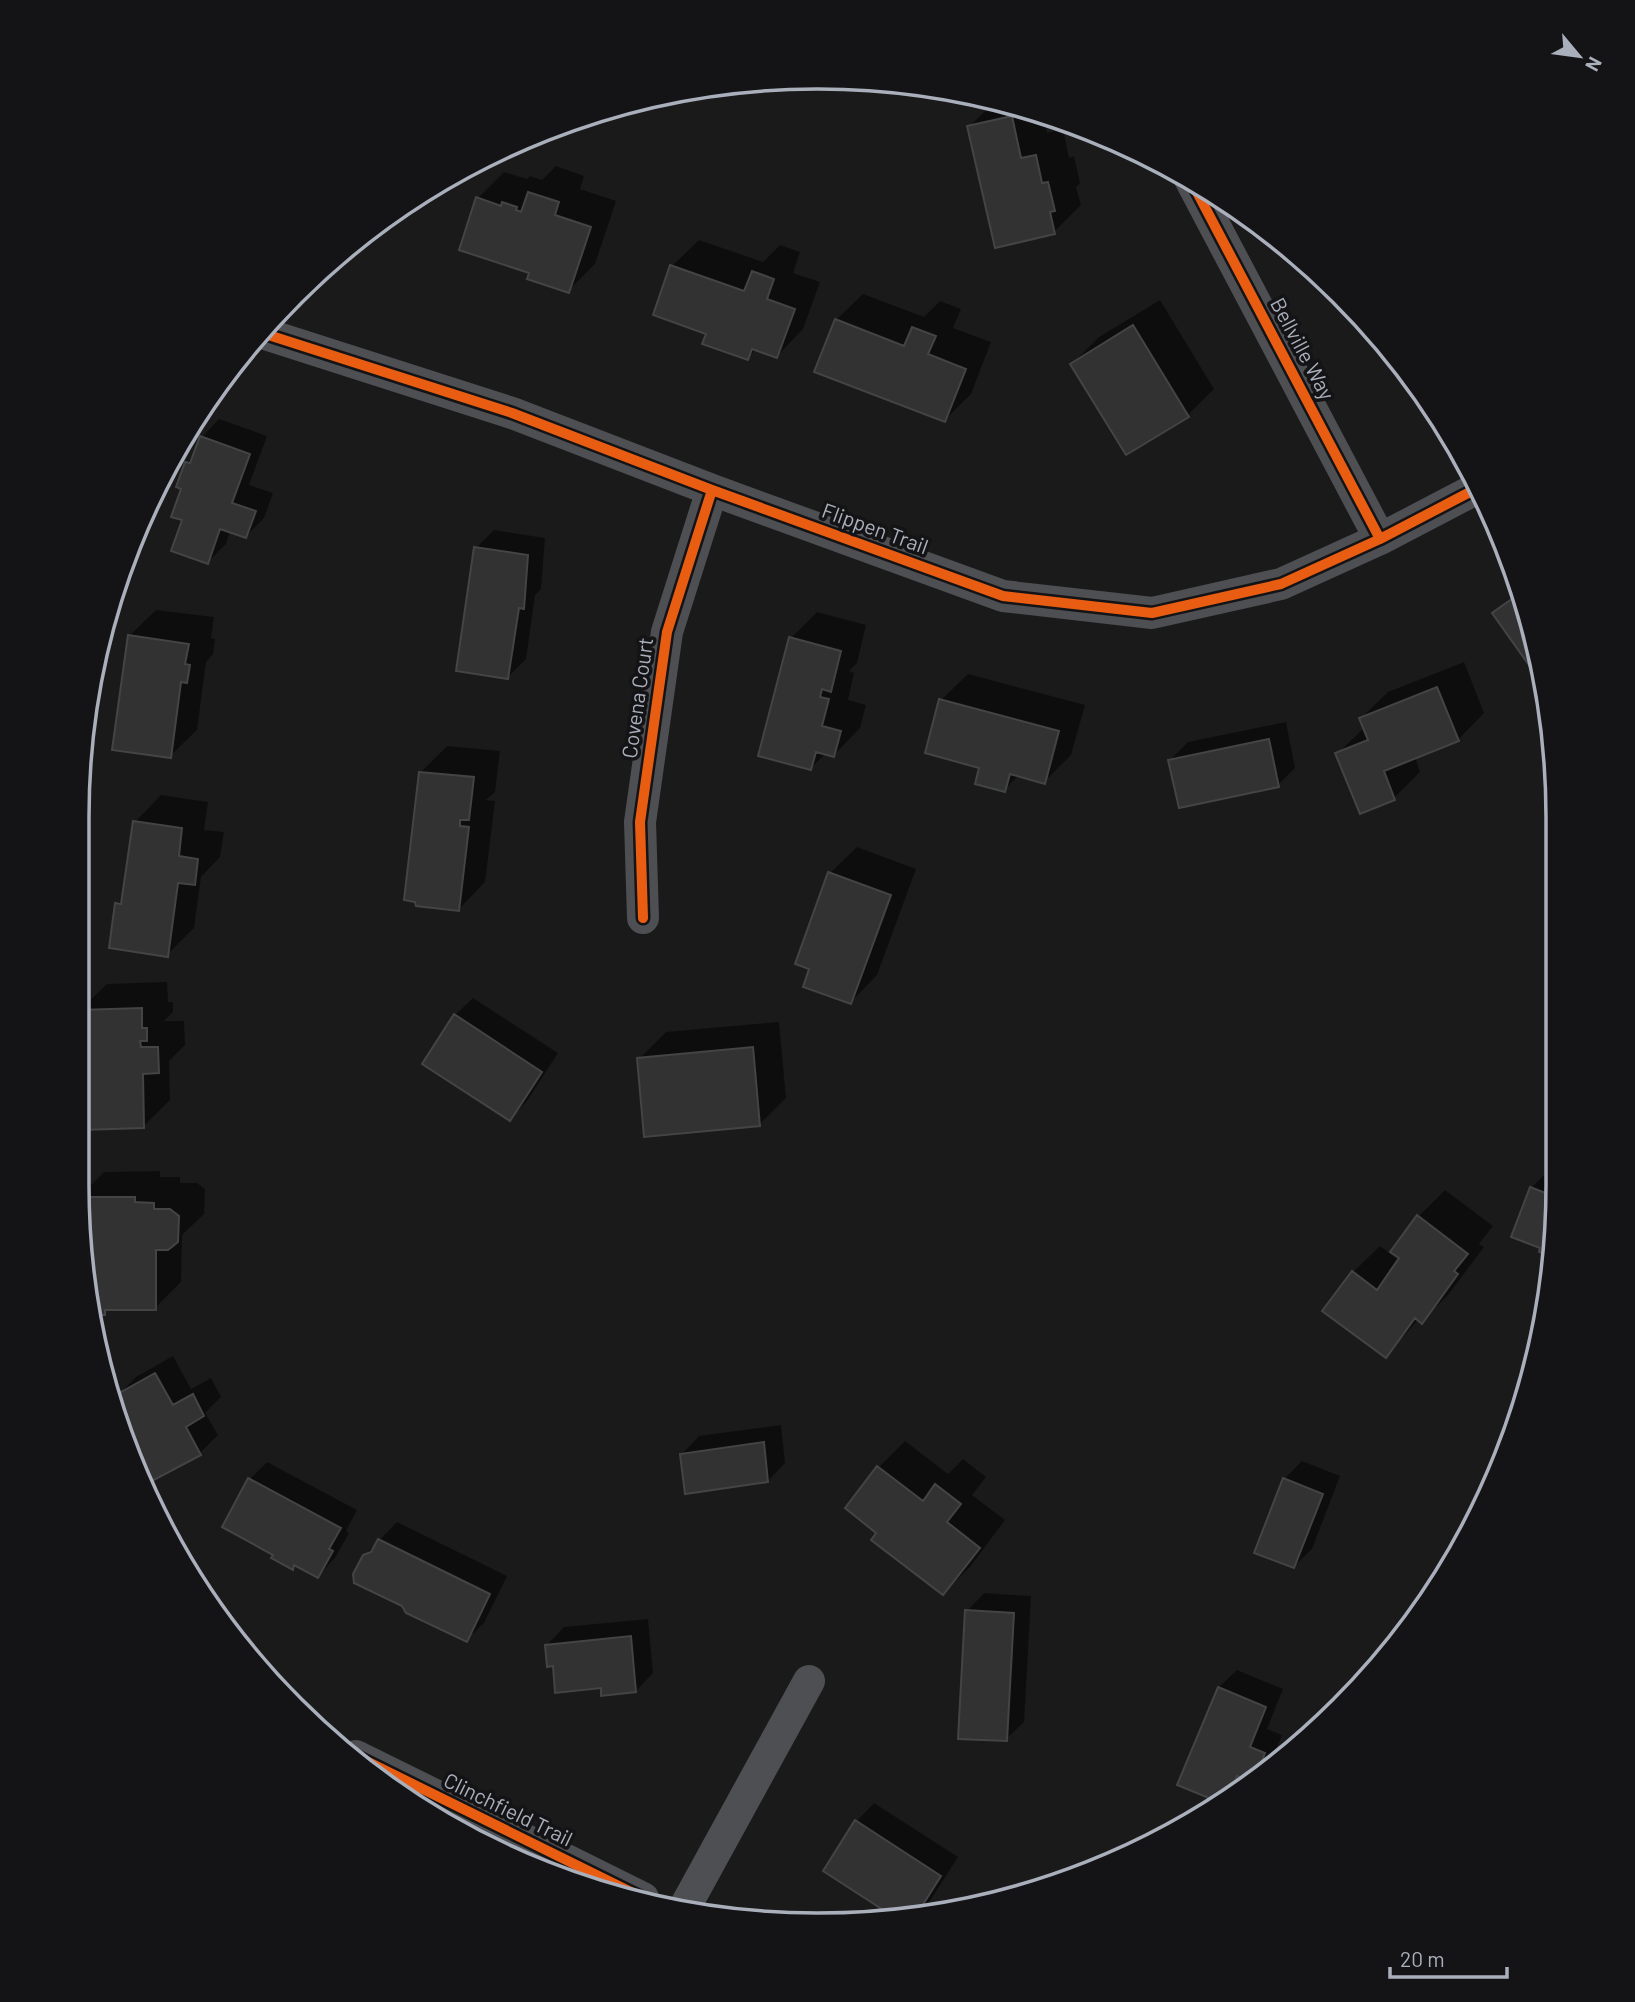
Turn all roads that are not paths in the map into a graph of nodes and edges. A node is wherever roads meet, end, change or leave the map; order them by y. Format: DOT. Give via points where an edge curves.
graph roads {
  1 [pos="1200,198"];
  2 [pos="272,335"];
  3 [pos="712,490"];
  4 [pos="1470,492"];
  5 [pos="1380,539"];
  6 [pos="643,918"];
  7 [pos="809,1681"];
  8 [pos="387,1771"];
  9 [pos="613,1883"];
  10 [pos="688,1901"];
  1 -- 5 [label="street, Bellville Way"];
  2 -- 3 [label="street, Flippen Trail" via="512,412"];
  3 -- 5 [label="street, Flippen Trail" via="1003,596 1152,613 1281,584"];
  3 -- 6 [label="street, Covena Court" via="667,632 640,822"];
  4 -- 5 [label="street, Flippen Trail"];
  7 -- 10 [label="street"];
  8 -- 9 [label="street, Clinchfield Trail"];
}
